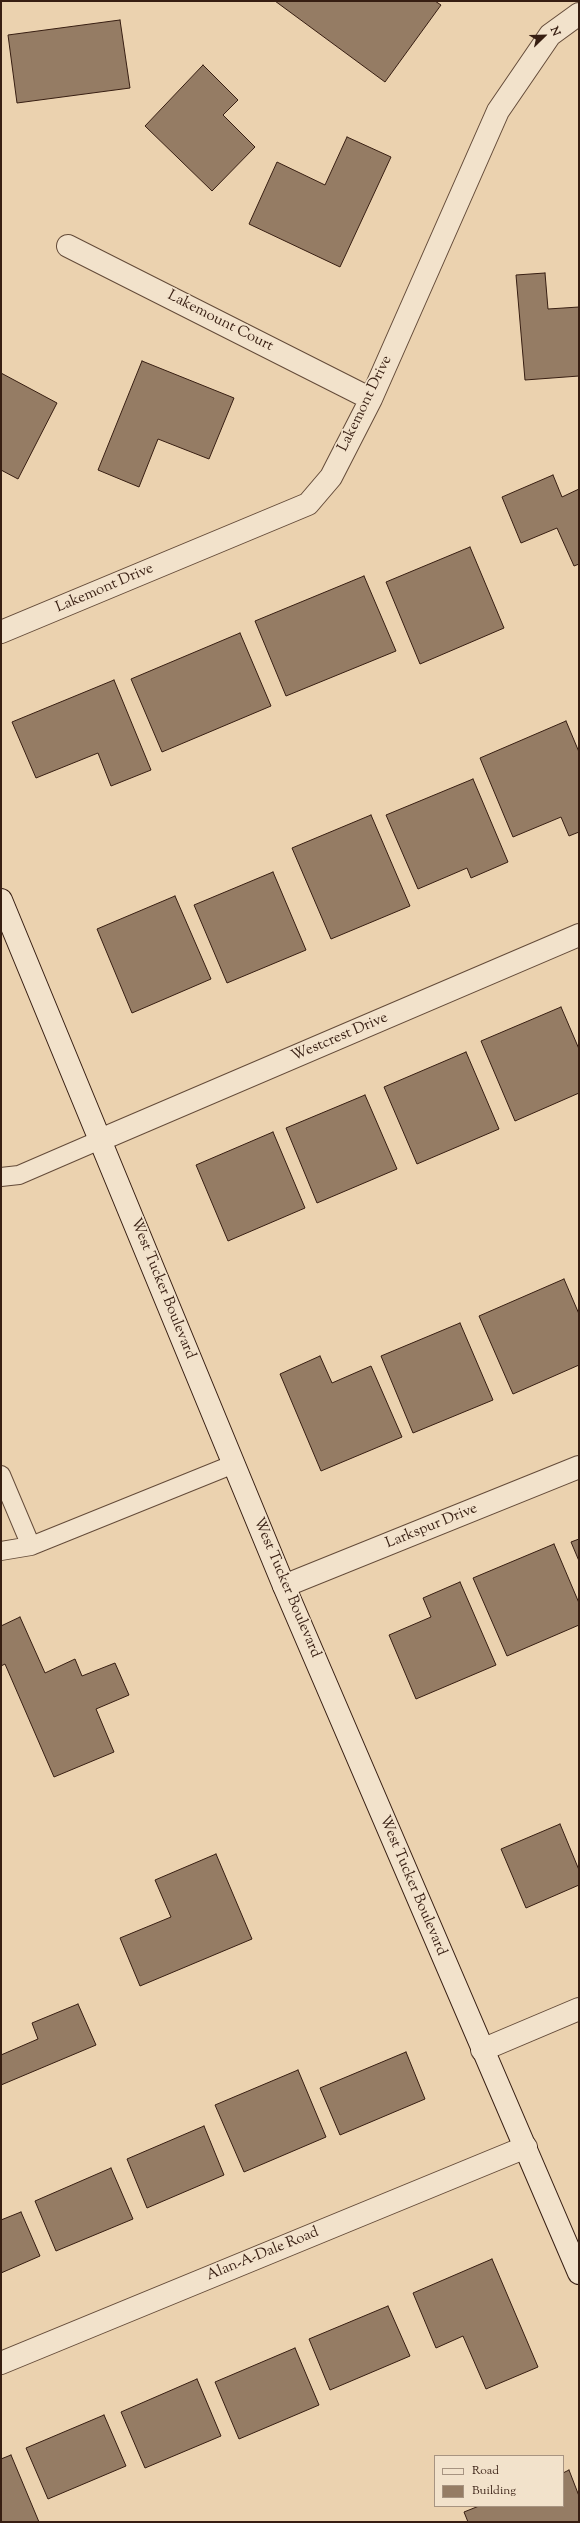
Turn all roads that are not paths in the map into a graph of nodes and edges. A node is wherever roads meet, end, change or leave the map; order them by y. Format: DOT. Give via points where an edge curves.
graph roads {
  1 [pos="579,14"];
  2 [pos="68,246"];
  3 [pos="371,399"];
  4 [pos="1,632"];
  5 [pos="1,900"];
  6 [pos="579,935"];
  7 [pos="100,1140"];
  8 [pos="1,1177"];
  9 [pos="234,1464"];
  10 [pos="579,1467"];
  11 [pos="1,1475"];
  12 [pos="31,1546"];
  13 [pos="1,1551"];
  14 [pos="284,1586"];
  15 [pos="579,2010"];
  16 [pos="482,2050"];
  17 [pos="526,2147"];
  18 [pos="579,2273"];
  19 [pos="1,2363"];
  1 -- 3 [label="street, Lakemont Drive" via="550,35 498,111"];
  2 -- 3 [label="street, Lakemount Court"];
  3 -- 4 [label="street, Lakemont Drive" via="330,477 308,504"];
  5 -- 7 [label="street, West Tucker Boulevard"];
  6 -- 7 [label="street, Westcrest Drive"];
  7 -- 8 [label="lane" via="20,1175"];
  7 -- 9 [label="street, West Tucker Boulevard"];
  9 -- 12 [label="lane"];
  9 -- 14 [label="street, West Tucker Boulevard"];
  10 -- 14 [label="street, Larkspur Drive"];
  11 -- 12 [label="lane"];
  12 -- 13 [label="lane"];
  14 -- 16 [label="street, West Tucker Boulevard"];
  15 -- 16 [label="street"];
  16 -- 17 [label="street, West Tucker Boulevard"];
  17 -- 18 [label="street, West Tucker Boulevard"];
  17 -- 19 [label="street, Alan-A-Dale Road"];
}
